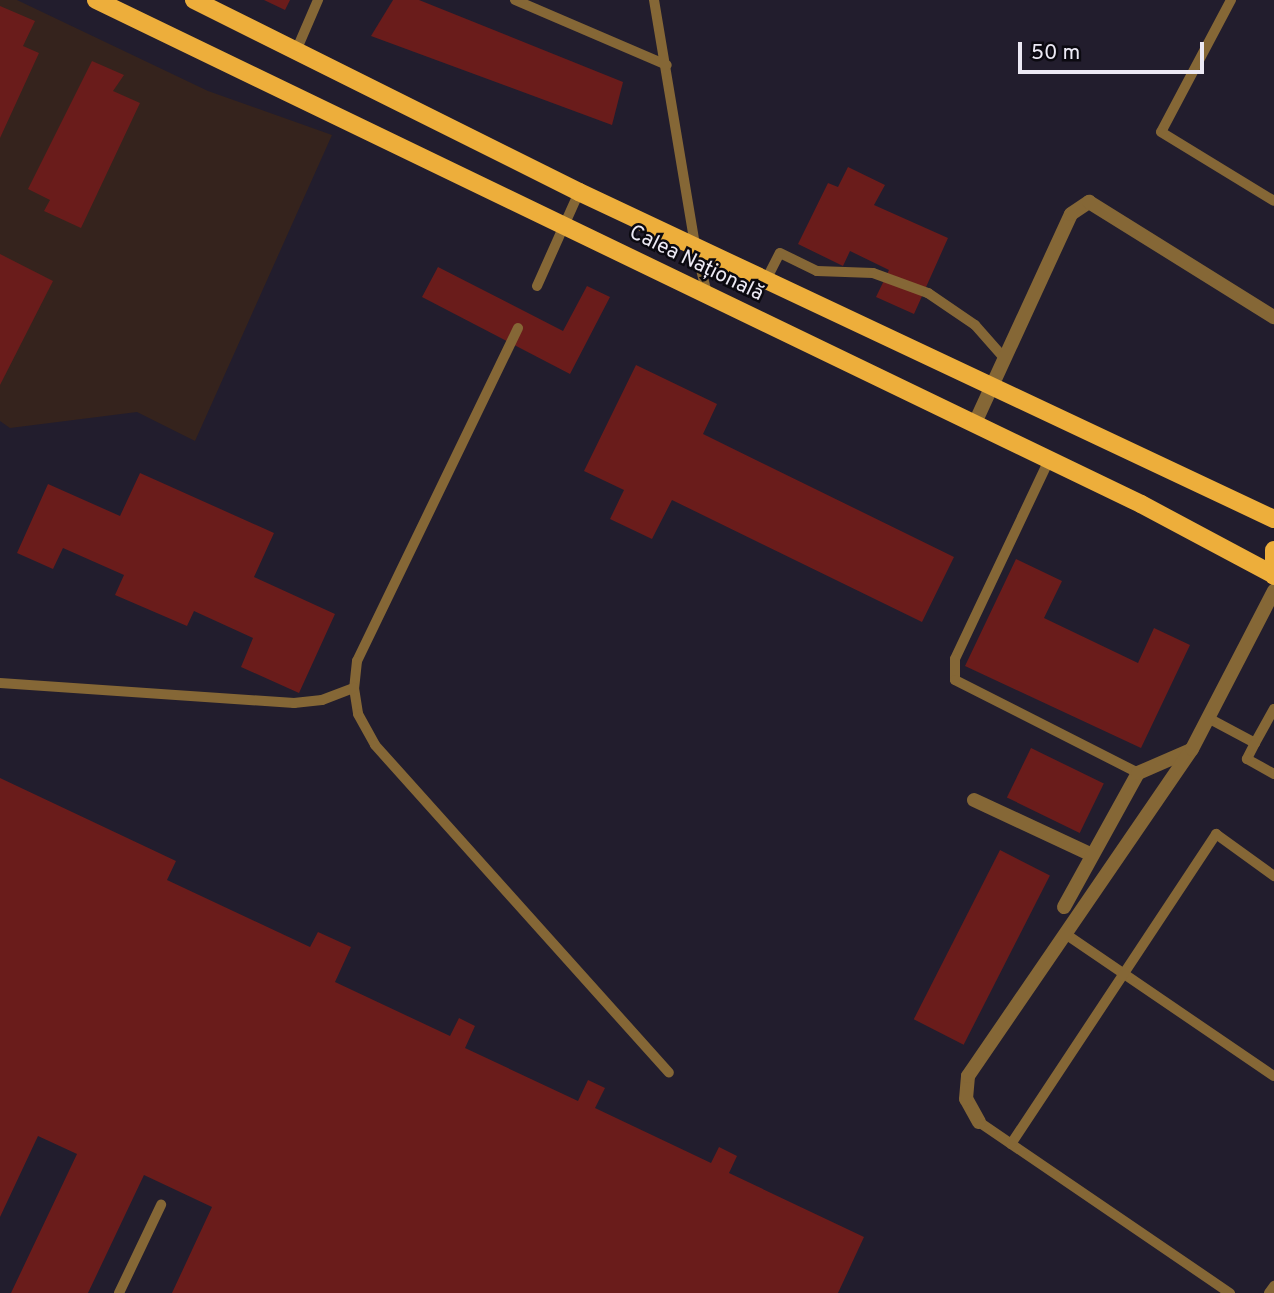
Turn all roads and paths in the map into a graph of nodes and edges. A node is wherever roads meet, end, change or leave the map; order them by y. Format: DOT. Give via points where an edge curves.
graph roads {
  1 [pos="96,0"];
  2 [pos="194,0"];
  3 [pos="318,0"];
  4 [pos="515,0"];
  5 [pos="654,0"];
  6 [pos="1231,0"];
  7 [pos="115,4"];
  8 [pos="296,51"];
  9 [pos="667,65"];
  10 [pos="579,192"];
  11 [pos="1274,201"];
  12 [pos="564,226"];
  13 [pos="695,246"];
  14 [pos="766,280"];
  15 [pos="537,286"];
  16 [pos="707,295"];
  17 [pos="1274,317"];
  18 [pos="518,328"];
  19 [pos="1005,359"];
  20 [pos="991,385"];
  21 [pos="974,425"];
  22 [pos="1049,460"];
  23 [pos="1274,519"];
  24 [pos="1274,550"];
  25 [pos="1274,576"];
  26 [pos="1274,591"];
  27 [pos="0,683"];
  28 [pos="354,688"];
  29 [pos="1274,709"];
  30 [pos="1210,719"];
  31 [pos="1255,743"];
  32 [pos="1192,749"];
  33 [pos="1138,773"];
  34 [pos="1274,774"];
  35 [pos="974,800"];
  36 [pos="1092,855"];
  37 [pos="1274,876"];
  38 [pos="1064,906"];
  39 [pos="1067,935"];
  40 [pos="1126,975"];
  41 [pos="669,1073"];
  42 [pos="1274,1076"];
  43 [pos="979,1122"];
  44 [pos="1011,1144"];
  45 [pos="161,1205"];
  46 [pos="1274,1286"];
  47 [pos="119,1293"];
  48 [pos="1230,1293"];
  49 [pos="1269,1293"];
  1 -- 7 [label="main road, Calea Națională"];
  2 -- 8 [label="main road, Calea Națională"];
  3 -- 8 [label="lane"];
  4 -- 9 [label="lane"];
  5 -- 9 [label="lane"];
  6 -- 11 [label="lane" via="1161,132"];
  7 -- 12 [label="main road, Calea Națională"];
  8 -- 10 [label="main road, Calea Națională"];
  9 -- 13 [label="lane"];
  10 -- 12 [label="lane"];
  10 -- 13 [label="main road, Calea Națională"];
  12 -- 15 [label="lane"];
  12 -- 16 [label="main road, Calea Națională"];
  13 -- 14 [label="main road, Calea Națională"];
  13 -- 16 [label="lane"];
  14 -- 19 [label="lane" via="780,253 817,271 873,273 929,293 975,325"];
  14 -- 20 [label="main road, Calea Națională"];
  16 -- 21 [label="main road, Calea Națională"];
  17 -- 19 [label="street" via="1089,202 1071,214"];
  18 -- 28 [label="lane" via="356,661"];
  19 -- 20 [label="street"];
  20 -- 21 [label="street"];
  20 -- 23 [label="main road, Calea Națională"];
  21 -- 22 [label="main road, Calea Națională"];
  22 -- 25 [label="main road, Calea Națională"];
  22 -- 33 [label="lane" via="955,659 955,680"];
  24 -- 25 [label="main road"];
  26 -- 30 [label="street"];
  27 -- 28 [label="lane" via="294,703 322,700"];
  28 -- 41 [label="lane" via="358,714 375,746"];
  29 -- 31 [label="lane"];
  30 -- 31 [label="lane"];
  30 -- 32 [label="street"];
  31 -- 34 [label="lane" via="1247,759"];
  32 -- 33 [label="street"];
  32 -- 39 [label="street"];
  33 -- 36 [label="street"];
  35 -- 36 [label="street"];
  36 -- 38 [label="street"];
  37 -- 40 [label="lane" via="1216,834"];
  39 -- 40 [label="lane"];
  39 -- 43 [label="street" via="968,1076 966,1099"];
  40 -- 42 [label="lane"];
  40 -- 44 [label="lane"];
  43 -- 44 [label="lane"];
  44 -- 48 [label="lane"];
  45 -- 47 [label="lane"];
  46 -- 49 [label="lane"];
}
